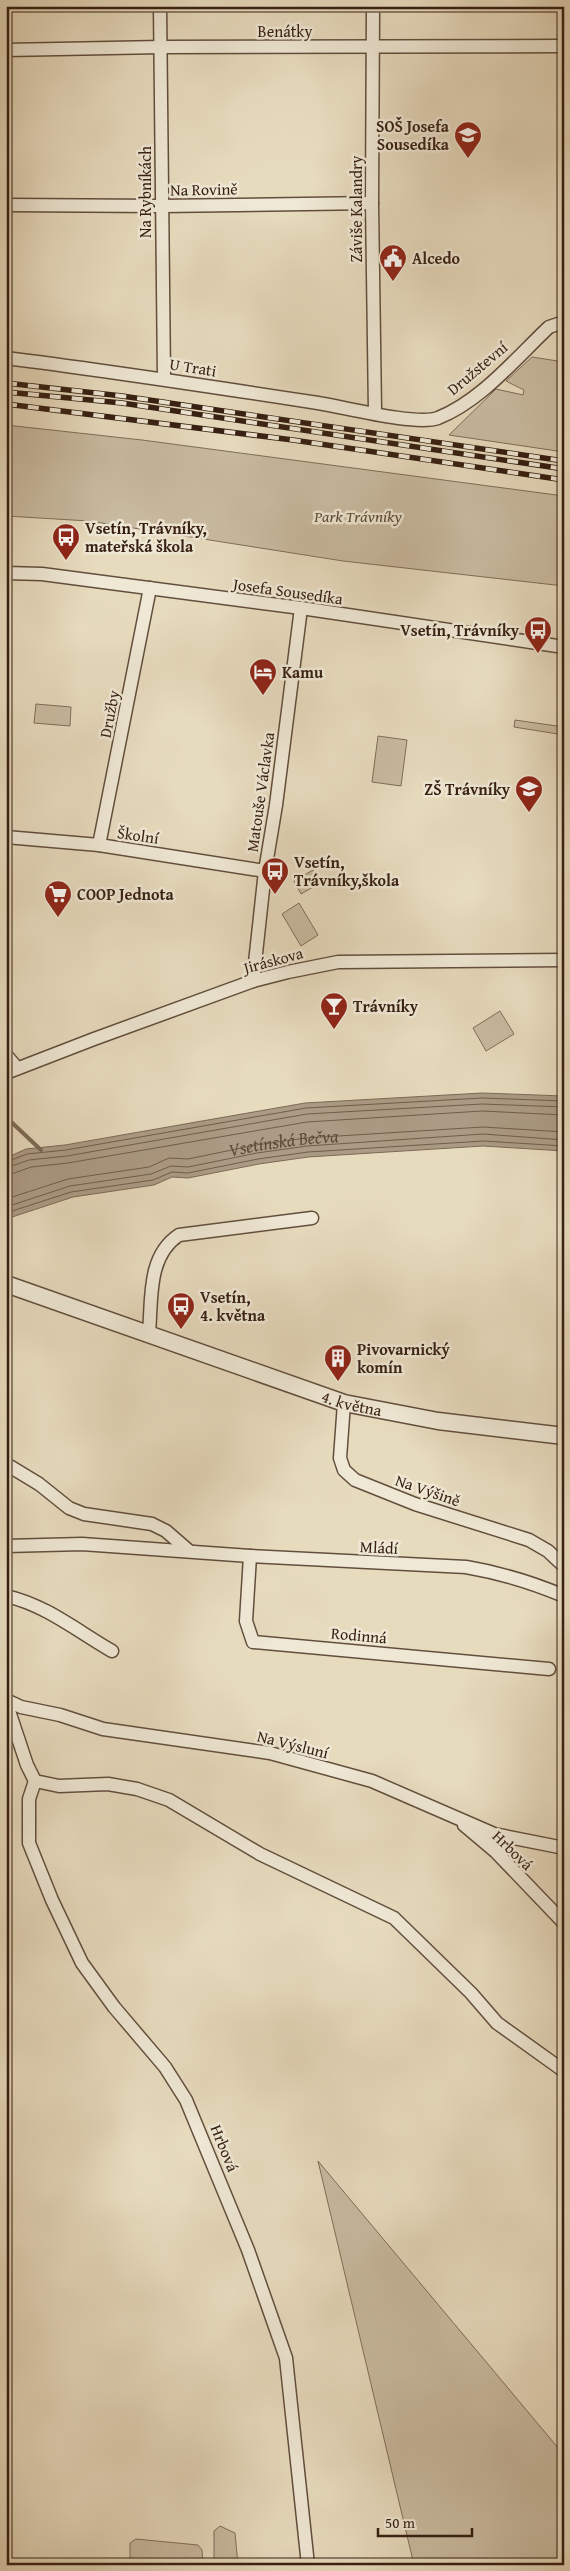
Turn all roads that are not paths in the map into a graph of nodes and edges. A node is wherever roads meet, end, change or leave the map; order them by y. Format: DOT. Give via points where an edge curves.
graph roads {
  1 [pos="160,6"];
  2 [pos="373,6"];
  3 [pos="564,46"];
  4 [pos="161,47"];
  5 [pos="373,48"];
  6 [pos="6,50"];
  7 [pos="372,203"];
  8 [pos="6,205"];
  9 [pos="161,206"];
  10 [pos="564,322"];
  11 [pos="6,358"];
  12 [pos="164,378"];
  13 [pos="375,412"];
  14 [pos="6,573"];
  15 [pos="150,588"];
  16 [pos="301,608"];
  17 [pos="564,647"];
  18 [pos="6,837"];
  19 [pos="99,846"];
  20 [pos="265,871"];
  21 [pos="564,960"];
  22 [pos="253,981"];
  23 [pos="6,1055"];
  24 [pos="12,1071"];
  25 [pos="312,1218"];
  26 [pos="6,1284"];
  27 [pos="149,1332"];
  28 [pos="344,1403"];
  29 [pos="564,1436"];
  30 [pos="6,1464"];
  31 [pos="6,1546"];
  32 [pos="189,1551"];
  33 [pos="250,1556"];
  34 [pos="564,1566"];
  35 [pos="6,1596"];
  36 [pos="564,1596"];
  37 [pos="112,1651"];
  38 [pos="549,1669"];
  39 [pos="6,1701"];
  40 [pos="36,1781"];
  41 [pos="461,1821"];
  42 [pos="564,1848"];
  43 [pos="564,1923"];
  44 [pos="564,2071"];
  45 [pos="308,2565"];
  1 -- 4 [label="street, Na Rybníkách"];
  2 -- 5 [label="street, Záviše Kalandry"];
  3 -- 5 [label="street, Benátky"];
  4 -- 5 [label="street, Benátky"];
  4 -- 6 [label="street, Benátky"];
  4 -- 9 [label="street, Na Rybníkách"];
  5 -- 7 [label="street, Záviše Kalandry"];
  7 -- 9 [label="street, Na Rovině"];
  7 -- 13 [label="street, Záviše Kalandry"];
  8 -- 9 [label="street, Na Rovině"];
  9 -- 12 [label="street, Na Rybníkách"];
  10 -- 13 [label="street, Družstevní" via="549,327 480,391 439,417 410,420"];
  11 -- 12 [label="street, U Trati"];
  12 -- 13 [label="street, U Trati"];
  14 -- 15 [label="street, Josefa Sousedíka" via="42,574"];
  15 -- 16 [label="street, Josefa Sousedíka"];
  15 -- 19 [label="street, Družby"];
  16 -- 17 [label="street, Josefa Sousedíka"];
  16 -- 20 [label="street, Matouše Václavka"];
  18 -- 19 [label="street, Školní"];
  19 -- 20 [label="street, Školní"];
  20 -- 22 [label="street, Matouše Václavka"];
  21 -- 22 [label="street, Jiráskova" via="338,962"];
  22 -- 24 [label="street, Jiráskova"];
  23 -- 24 [label="street"];
  25 -- 27 [label="street" via="179,1235 169,1241 153,1274"];
  26 -- 27 [label="street, 4. května"];
  27 -- 28 [label="street, 4. května"];
  28 -- 29 [label="street, 4. května" via="438,1421"];
  28 -- 34 [label="street, Na Výšině" via="340,1458 344,1470 355,1480 415,1504 529,1540"];
  30 -- 32 [label="street" via="69,1508 84,1514 152,1524"];
  31 -- 32 [label="street, Mládí" via="82,1544"];
  32 -- 33 [label="street, Mládí"];
  33 -- 36 [label="street, Mládí" via="466,1567 498,1572"];
  33 -- 38 [label="street, Rodinná" via="246,1621 253,1642"];
  35 -- 37 [label="street" via="21,1599 69,1622"];
  39 -- 40 [label="street" via="27,1765"];
  39 -- 41 [label="street, Na Výsluní" via="103,1729 270,1753 372,1781 425,1802"];
  40 -- 44 [label="street" via="59,1786 108,1784 137,1789 169,1800 260,1854 394,1918 497,2023"];
  40 -- 45 [label="street, Hrbová" via="29,1799 29,1842 52,1900 82,1963 165,2067 186,2100 248,2250 286,2358"];
  41 -- 42 [label="street, Na Výsluní" via="494,1834"];
  41 -- 43 [label="street, Hrbová" via="496,1852"];
}
